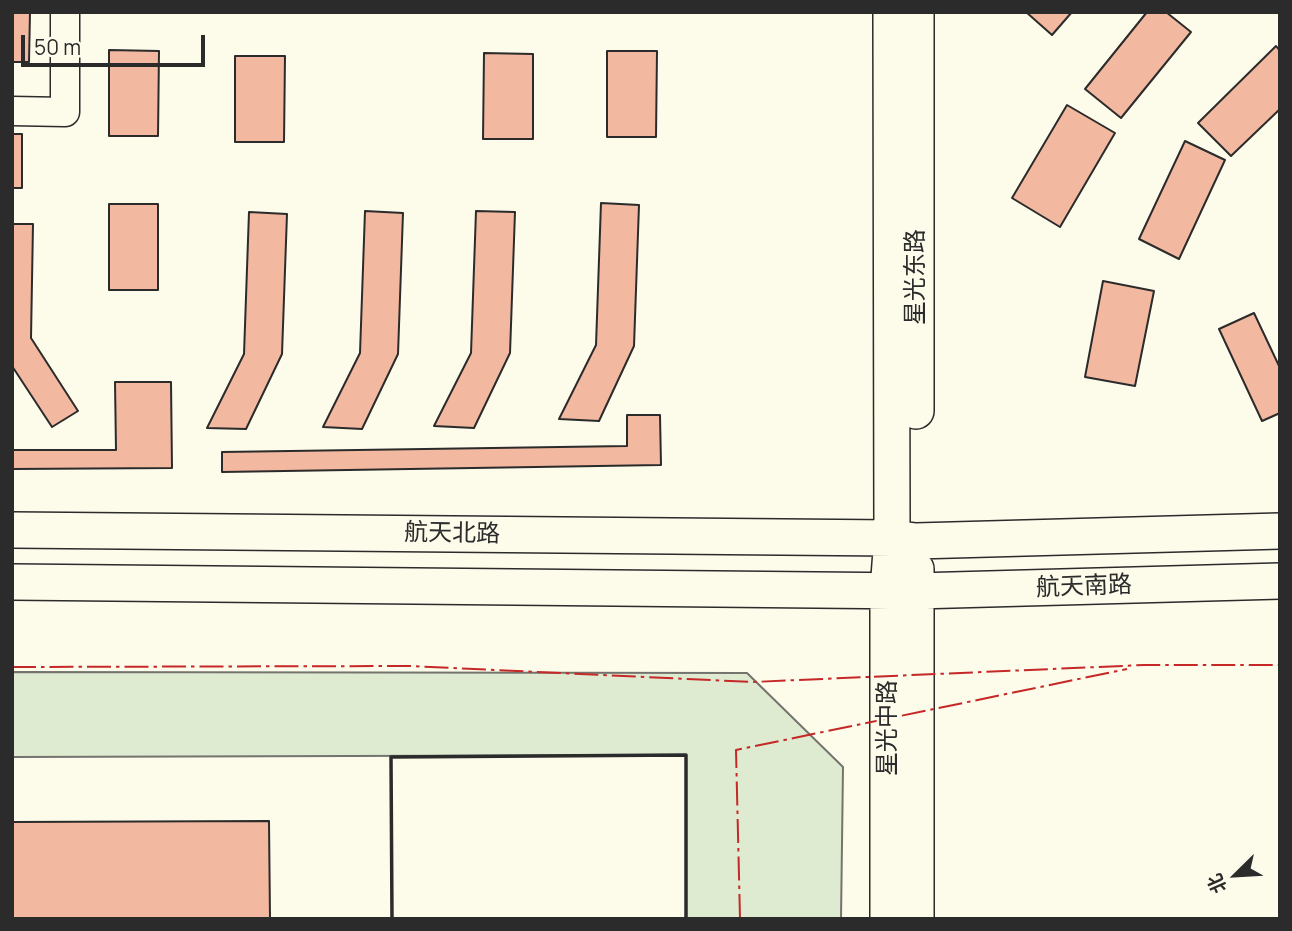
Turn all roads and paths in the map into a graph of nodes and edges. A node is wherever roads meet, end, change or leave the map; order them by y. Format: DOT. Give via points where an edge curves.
graph roads {
  1 [pos="65,12"];
  2 [pos="891,12"];
  3 [pos="916,12"];
  4 [pos="12,111"];
  5 [pos="12,530"];
  6 [pos="1280,531"];
  7 [pos="904,540"];
  8 [pos="1280,581"];
  9 [pos="12,582"];
  10 [pos="902,591"];
  11 [pos="888,919"];
  12 [pos="916,919"];
  1 -- 4 [label="street" via="65,112"];
  2 -- 7 [label="main road, 星光东路"];
  3 -- 7 [label="main road, 星光东路"];
  5 -- 7 [label="main road, 航天北路"];
  6 -- 7 [label="main road, 航天南路"];
  7 -- 10 [label="main road, 星光中路"];
  8 -- 10 [label="main road, 航天南路"];
  9 -- 10 [label="main road"];
  10 -- 11 [label="main road, 星光中路"];
  10 -- 12 [label="main road, 星光中路"];
}
